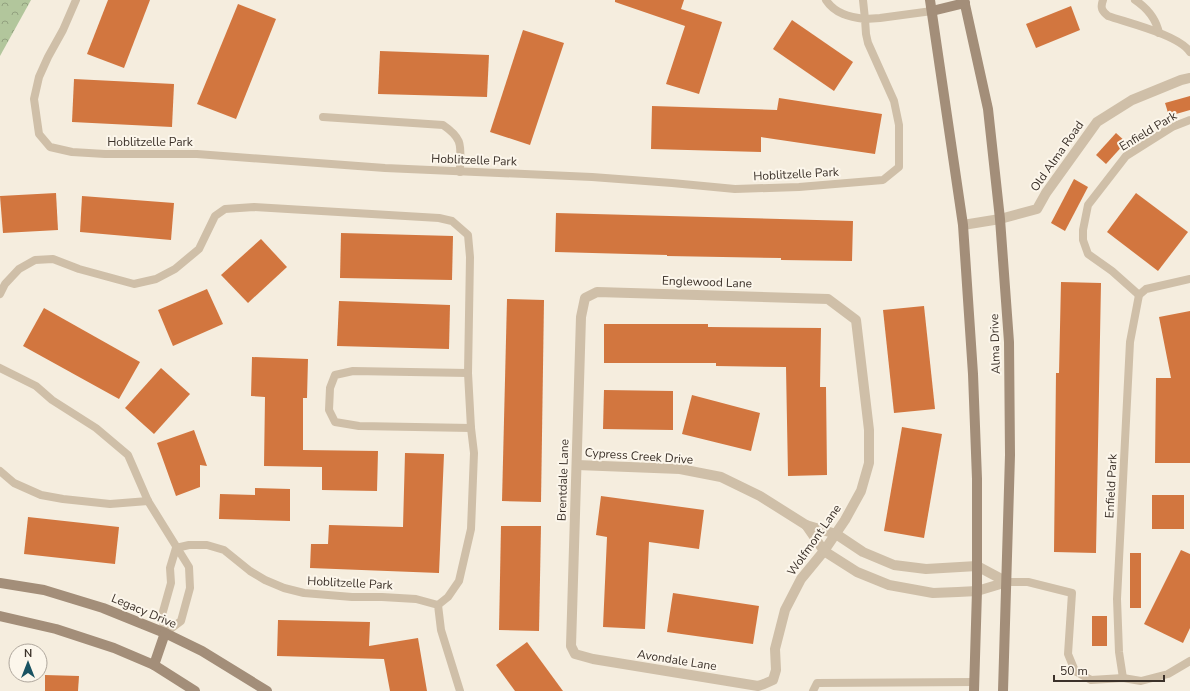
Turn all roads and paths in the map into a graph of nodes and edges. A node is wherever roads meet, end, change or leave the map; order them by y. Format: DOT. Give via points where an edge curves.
graph roads {
  1 [pos="76,0"];
  2 [pos="826,0"];
  3 [pos="863,0"];
  4 [pos="930,0"];
  5 [pos="1103,0"];
  6 [pos="1135,0"];
  7 [pos="964,2"];
  8 [pos="932,11"];
  9 [pos="865,19"];
  10 [pos="1159,33"];
  11 [pos="1190,52"];
  12 [pos="1190,78"];
  13 [pos="323,117"];
  14 [pos="1190,120"];
  15 [pos="460,172"];
  16 [pos="1000,219"];
  17 [pos="963,225"];
  18 [pos="1190,279"];
  19 [pos="0,294"];
  20 [pos="1139,295"];
  21 [pos="835,304"];
  22 [pos="583,305"];
  23 [pos="0,368"];
  24 [pos="468,373"];
  25 [pos="471,428"];
  26 [pos="577,465"];
  27 [pos="0,471"];
  28 [pos="148,501"];
  29 [pos="806,525"];
  30 [pos="836,534"];
  31 [pos="176,548"];
  32 [pos="824,551"];
  33 [pos="977,566"];
  34 [pos="1007,582"];
  35 [pos="0,583"];
  36 [pos="977,591"];
  37 [pos="438,606"];
  38 [pos="0,616"];
  39 [pos="165,633"];
  40 [pos="576,654"];
  41 [pos="1190,661"];
  42 [pos="154,665"];
  43 [pos="1124,678"];
  44 [pos="772,680"];
  45 [pos="974,686"];
  46 [pos="195,691"];
  47 [pos="267,691"];
  48 [pos="460,691"];
  49 [pos="813,691"];
  50 [pos="1003,691"];
  1 -- 15 [label="lane, Hoblitzelle Park" via="38,77 34,99 38,134 50,147 72,152 197,154"];
  2 -- 9 [label="lane" via="832,8 842,14"];
  3 -- 9 [label="lane, Hoblitzelle Park"];
  4 -- 8 [label="main road, Alma Drive"];
  5 -- 10 [label="lane" via="1102,11 1108,16"];
  6 -- 10 [label="lane" via="1157,23"];
  7 -- 8 [label="main road"];
  7 -- 16 [label="main road, Alma Drive" via="988,109"];
  8 -- 9 [label="lane"];
  8 -- 17 [label="main road, Alma Drive"];
  9 -- 15 [label="lane, Hoblitzelle Park" via="868,43 894,101 899,125 899,167 883,180 734,189 592,177"];
  10 -- 11 [label="lane" via="1186,46"];
  12 -- 16 [label="street, Old Alma Road" via="1132,100 1097,122 1037,209"];
  13 -- 15 [label="lane" via="443,125 454,133 460,142"];
  14 -- 20 [label="lane, Enfield Park" via="1172,127 1126,156 1088,205 1084,240 1088,254"];
  16 -- 17 [label="street, Old Alma Road"];
  16 -- 34 [label="main road, Alma Drive" via="1009,342"];
  17 -- 33 [label="main road, Alma Drive" via="974,374"];
  18 -- 20 [label="lane" via="1146,289"];
  19 -- 24 [label="lane" via="5,284 19,269 35,260 53,259 134,284 156,279 175,269 199,249 215,216 225,209 254,207 439,218 452,221 468,235"];
  20 -- 43 [label="lane, Enfield Park" via="1130,342 1117,599 1119,652"];
  21 -- 22 [label="street, Englewood Lane" via="828,299 597,292 585,298"];
  21 -- 30 [label="street, Wolfmont Lane" via="856,320 869,430 869,463 861,491"];
  22 -- 26 [label="street, Brentdale Lane"];
  23 -- 28 [label="lane" via="36,386 52,400 96,428 128,455"];
  24 -- 25 [label="lane"];
  24 -- 25 [label="lane" via="353,371 335,375 330,388 329,410 334,422 359,426"];
  25 -- 37 [label="lane" via="474,453 471,529 459,581"];
  26 -- 29 [label="street, Cypress Creek Drive" via="680,469 721,478 760,496"];
  26 -- 40 [label="street, Brentdale Lane" via="571,646"];
  27 -- 28 [label="lane" via="14,483 41,495 110,504"];
  28 -- 31 [label="lane"];
  29 -- 30 [label="street, Cypress Creek Drive"];
  29 -- 32 [label="street, Cypress Creek Drive"];
  30 -- 32 [label="street, Wolfmont Lane"];
  30 -- 33 [label="street, Cypress Creek Drive" via="863,552 894,565 926,569"];
  31 -- 37 [label="lane, Hoblitzelle Park" via="189,544 207,545 224,550 250,571 290,590 352,597 416,599"];
  31 -- 39 [label="lane" via="162,615"];
  31 -- 39 [label="lane" via="189,567 190,588 181,621"];
  32 -- 36 [label="street, Cypress Creek Drive" via="857,572 889,586 933,593"];
  32 -- 44 [label="street, Wolfmont Lane" via="802,579 785,610 775,649 776,670"];
  33 -- 34 [label="street"];
  33 -- 36 [label="main road, Alma Drive"];
  34 -- 36 [label="street, Cypress Creek Drive"];
  34 -- 43 [label="lane" via="1028,582 1072,593 1068,654 1075,671 1091,680"];
  34 -- 50 [label="main road, Alma Drive"];
  35 -- 39 [label="main road, Legacy Drive" via="44,590 103,608"];
  36 -- 45 [label="main road, Alma Drive"];
  37 -- 48 [label="lane" via="441,630"];
  38 -- 42 [label="main road" via="56,629 114,648"];
  39 -- 42 [label="main road"];
  39 -- 47 [label="main road, Legacy Drive" via="202,651"];
  40 -- 44 [label="street, Avondale Lane" via="758,686"];
  41 -- 43 [label="lane" via="1168,674 1141,681"];
  42 -- 46 [label="main road"];
  45 -- 49 [label="lane" via="817,683"];
}
